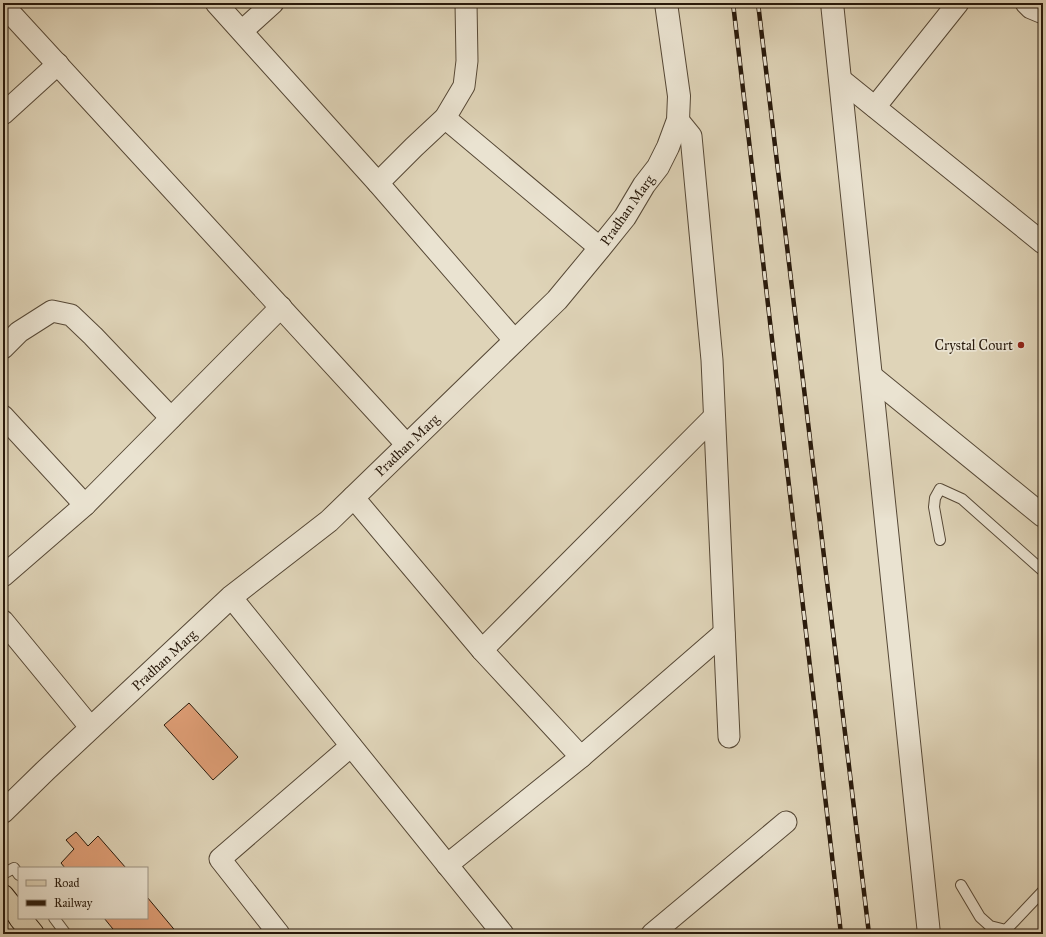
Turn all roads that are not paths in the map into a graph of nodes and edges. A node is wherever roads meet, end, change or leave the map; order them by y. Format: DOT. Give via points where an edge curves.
graph roads {
  1 [pos="216,3"];
  2 [pos="273,3"];
  3 [pos="466,3"];
  4 [pos="666,3"];
  5 [pos="832,3"];
  6 [pos="958,3"];
  7 [pos="1026,3"];
  8 [pos="3,5"];
  9 [pos="1043,13"];
  10 [pos="242,31"];
  11 [pos="58,64"];
  12 [pos="840,79"];
  13 [pos="875,107"];
  14 [pos="3,114"];
  15 [pos="445,118"];
  16 [pos="678,120"];
  17 [pos="378,184"];
  18 [pos="1043,243"];
  19 [pos="600,248"];
  20 [pos="281,307"];
  21 [pos="515,341"];
  22 [pos="3,348"];
  23 [pos="871,376"];
  24 [pos="3,416"];
  25 [pos="714,417"];
  26 [pos="171,418"];
  27 [pos="407,445"];
  28 [pos="353,497"];
  29 [pos="85,505"];
  30 [pos="1043,516"];
  31 [pos="940,540"];
  32 [pos="1043,571"];
  33 [pos="3,576"];
  34 [pos="232,597"];
  35 [pos="3,621"];
  36 [pos="724,633"];
  37 [pos="482,650"];
  38 [pos="90,728"];
  39 [pos="729,738"];
  40 [pos="351,746"];
  41 [pos="581,757"];
  42 [pos="3,812"];
  43 [pos="786,822"];
  44 [pos="447,865"];
  45 [pos="18,873"];
  46 [pos="3,874"];
  47 [pos="961,885"];
  48 [pos="1043,891"];
  49 [pos="3,896"];
  50 [pos="18,915"];
  51 [pos="22,919"];
  52 [pos="55,919"];
  53 [pos="33,934"];
  54 [pos="66,934"];
  55 [pos="279,934"];
  56 [pos="503,934"];
  57 [pos="652,934"];
  58 [pos="929,934"];
  1 -- 10 [label="street"];
  2 -- 10 [label="street"];
  3 -- 15 [label="street" via="467,60 464,86"];
  4 -- 16 [label="street, Pradhan Marg" via="679,96"];
  5 -- 12 [label="street"];
  6 -- 13 [label="street"];
  7 -- 9 [label="street"];
  8 -- 11 [label="street"];
  10 -- 17 [label="street"];
  11 -- 14 [label="street"];
  11 -- 20 [label="street"];
  12 -- 13 [label="street"];
  12 -- 23 [label="street"];
  13 -- 18 [label="street"];
  15 -- 17 [label="street"];
  15 -- 19 [label="street"];
  16 -- 19 [label="street, Pradhan Marg" via="658,167 625,217"];
  16 -- 25 [label="street" via="691,136 712,360"];
  17 -- 21 [label="street"];
  19 -- 21 [label="street, Pradhan Marg" via="557,300"];
  20 -- 26 [label="street"];
  20 -- 27 [label="street"];
  21 -- 27 [label="street, Pradhan Marg"];
  22 -- 26 [label="street" via="20,332 52,311 71,315"];
  23 -- 30 [label="street"];
  23 -- 58 [label="street"];
  24 -- 29 [label="street"];
  25 -- 36 [label="street"];
  25 -- 37 [label="street"];
  26 -- 29 [label="street"];
  27 -- 28 [label="street, Pradhan Marg"];
  28 -- 34 [label="street, Pradhan Marg" via="329,520"];
  28 -- 37 [label="street"];
  29 -- 33 [label="street"];
  31 -- 32 [label="lane" via="934,507 940,489 962,499"];
  34 -- 38 [label="street, Pradhan Marg"];
  34 -- 40 [label="street"];
  35 -- 38 [label="street"];
  36 -- 39 [label="street"];
  36 -- 41 [label="street"];
  37 -- 41 [label="street"];
  38 -- 42 [label="street, Pradhan Marg"];
  40 -- 44 [label="street"];
  40 -- 55 [label="street" via="220,859"];
  41 -- 44 [label="street"];
  43 -- 57 [label="street"];
  44 -- 56 [label="street"];
  45 -- 46 [label="lane" via="14,868"];
  47 -- 48 [label="lane" via="980,917 990,926 1006,930"];
  49 -- 50 [label="main road"];
  51 -- 53 [label="main road"];
  52 -- 54 [label="lane"];
}
